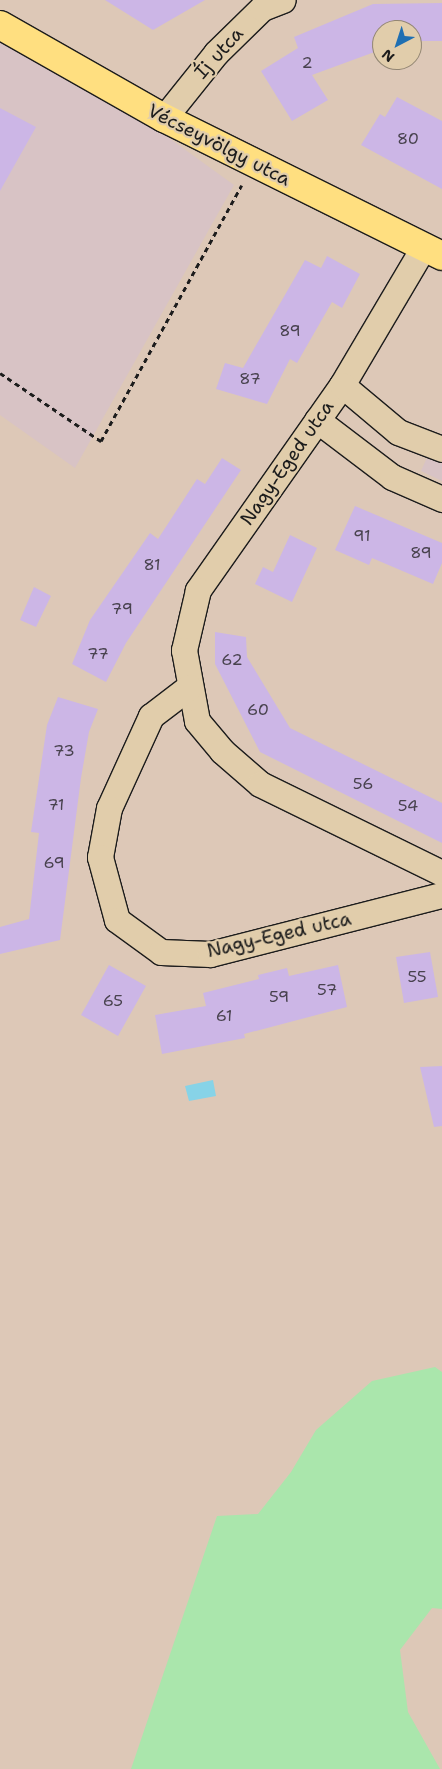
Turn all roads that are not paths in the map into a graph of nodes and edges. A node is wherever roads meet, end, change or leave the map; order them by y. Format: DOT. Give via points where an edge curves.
graph roads {
  1 [pos="283,0"];
  2 [pos="0,25"];
  3 [pos="164,118"];
  4 [pos="433,252"];
  5 [pos="342,385"];
  6 [pos="317,420"];
  7 [pos="442,449"];
  8 [pos="442,499"];
  9 [pos="189,687"];
  10 [pos="442,872"];
  11 [pos="442,895"];
  1 -- 3 [label="street, Íj utca" via="262,8 216,53"];
  2 -- 3 [label="main road, Vécseyvölgy utca"];
  3 -- 4 [label="main road, Vécseyvölgy utca"];
  4 -- 5 [label="street, Nagy-Eged utca"];
  5 -- 6 [label="street, Nagy-Eged utca"];
  5 -- 7 [label="street" via="398,432"];
  6 -- 8 [label="street" via="392,477"];
  6 -- 9 [label="street, Nagy-Eged utca" via="198,590 184,650"];
  9 -- 10 [label="street, Nagy-Eged utca" via="197,721 222,751 260,784"];
  9 -- 11 [label="street, Nagy-Eged utca" via="151,716 109,808 100,857 117,920 161,952 210,954"];
}
